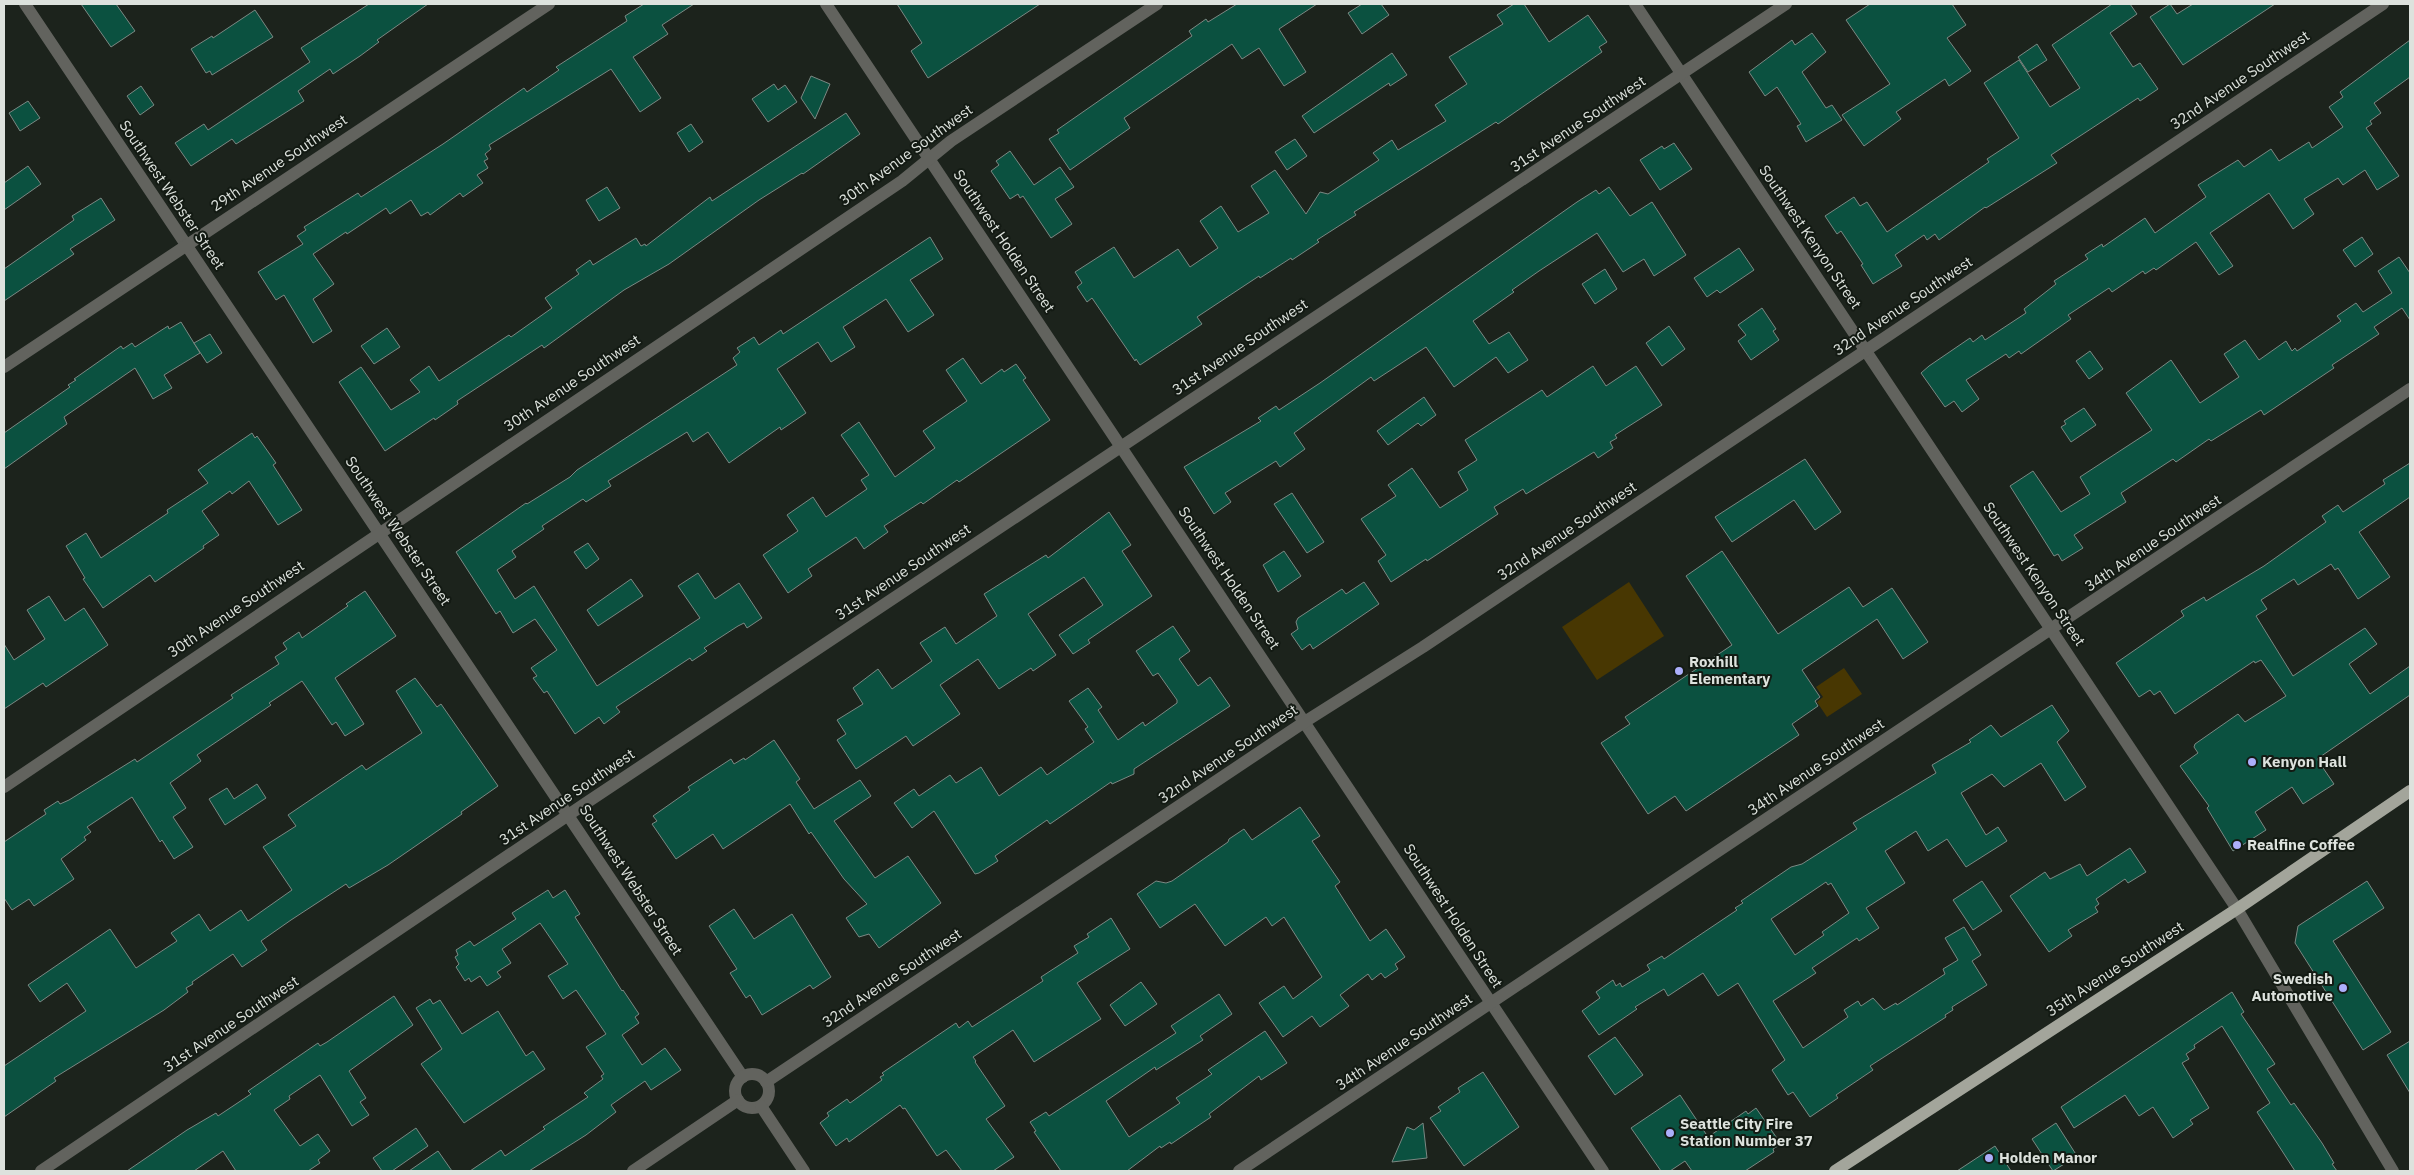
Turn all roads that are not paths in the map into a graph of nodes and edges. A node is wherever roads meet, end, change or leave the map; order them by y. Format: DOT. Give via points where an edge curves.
graph roads {
  1 [pos="25,4"];
  2 [pos="549,4"];
  3 [pos="826,4"];
  4 [pos="1157,4"];
  5 [pos="1635,4"];
  6 [pos="1786,4"];
  7 [pos="2383,4"];
  8 [pos="1682,74"];
  9 [pos="930,159"];
  10 [pos="186,244"];
  11 [pos="1866,351"];
  12 [pos="4,367"];
  13 [pos="2410,389"];
  14 [pos="1121,446"];
  15 [pos="380,532"];
  16 [pos="2052,630"];
  17 [pos="1306,721"];
  18 [pos="4,787"];
  19 [pos="2410,791"];
  20 [pos="569,815"];
  21 [pos="2237,909"];
  22 [pos="1491,1003"];
  23 [pos="743,1077"];
  24 [pos="766,1082"];
  25 [pos="738,1100"];
  26 [pos="761,1106"];
  27 [pos="41,1171"];
  28 [pos="633,1171"];
  29 [pos="804,1171"];
  30 [pos="1239,1171"];
  31 [pos="1603,1171"];
  32 [pos="1835,1171"];
  33 [pos="2393,1171"];
  1 -- 10 [label="street, Southwest Webster Street"];
  2 -- 10 [label="street, 29th Avenue Southwest"];
  3 -- 9 [label="street, Southwest Holden Street"];
  4 -- 9 [label="street, 30th Avenue Southwest" via="951,141"];
  5 -- 8 [label="street, Southwest Kenyon Street"];
  6 -- 8 [label="street, 31st Avenue Southwest"];
  7 -- 11 [label="street, 32nd Avenue Southwest"];
  8 -- 11 [label="street, Southwest Kenyon Street"];
  8 -- 14 [label="street, 31st Avenue Southwest"];
  9 -- 14 [label="street, Southwest Holden Street"];
  9 -- 15 [label="street, 30th Avenue Southwest"];
  10 -- 12 [label="street, 29th Avenue Southwest"];
  10 -- 15 [label="street, Southwest Webster Street"];
  11 -- 16 [label="street, Southwest Kenyon Street"];
  11 -- 17 [label="street, 32nd Avenue Southwest" via="1423,647"];
  13 -- 16 [label="street, 34th Avenue Southwest"];
  14 -- 17 [label="street, Southwest Holden Street"];
  14 -- 20 [label="street, 31st Avenue Southwest"];
  15 -- 18 [label="street, 30th Avenue Southwest"];
  15 -- 20 [label="street, Southwest Webster Street"];
  16 -- 21 [label="street, Southwest Kenyon Street"];
  16 -- 22 [label="street, 34th Avenue Southwest"];
  17 -- 22 [label="street, Southwest Holden Street"];
  17 -- 24 [label="street, 32nd Avenue Southwest"];
  19 -- 21 [label="main road, 35th Avenue Southwest"];
  20 -- 23 [label="street, Southwest Webster Street"];
  20 -- 27 [label="street, 31st Avenue Southwest"];
  21 -- 32 [label="main road, 35th Avenue Southwest"];
  21 -- 33 [label="street, Southwest Kenyon Street"];
  22 -- 30 [label="street, 34th Avenue Southwest"];
  22 -- 31 [label="street, Southwest Holden Street"];
  23 -- 24 [label="street" via="755,1074"];
  23 -- 25 [label="street" via="736,1085"];
  24 -- 26 [label="street" via="769,1094"];
  25 -- 26 [label="street" via="749,1108"];
  25 -- 28 [label="street"];
  26 -- 29 [label="street"];
}
